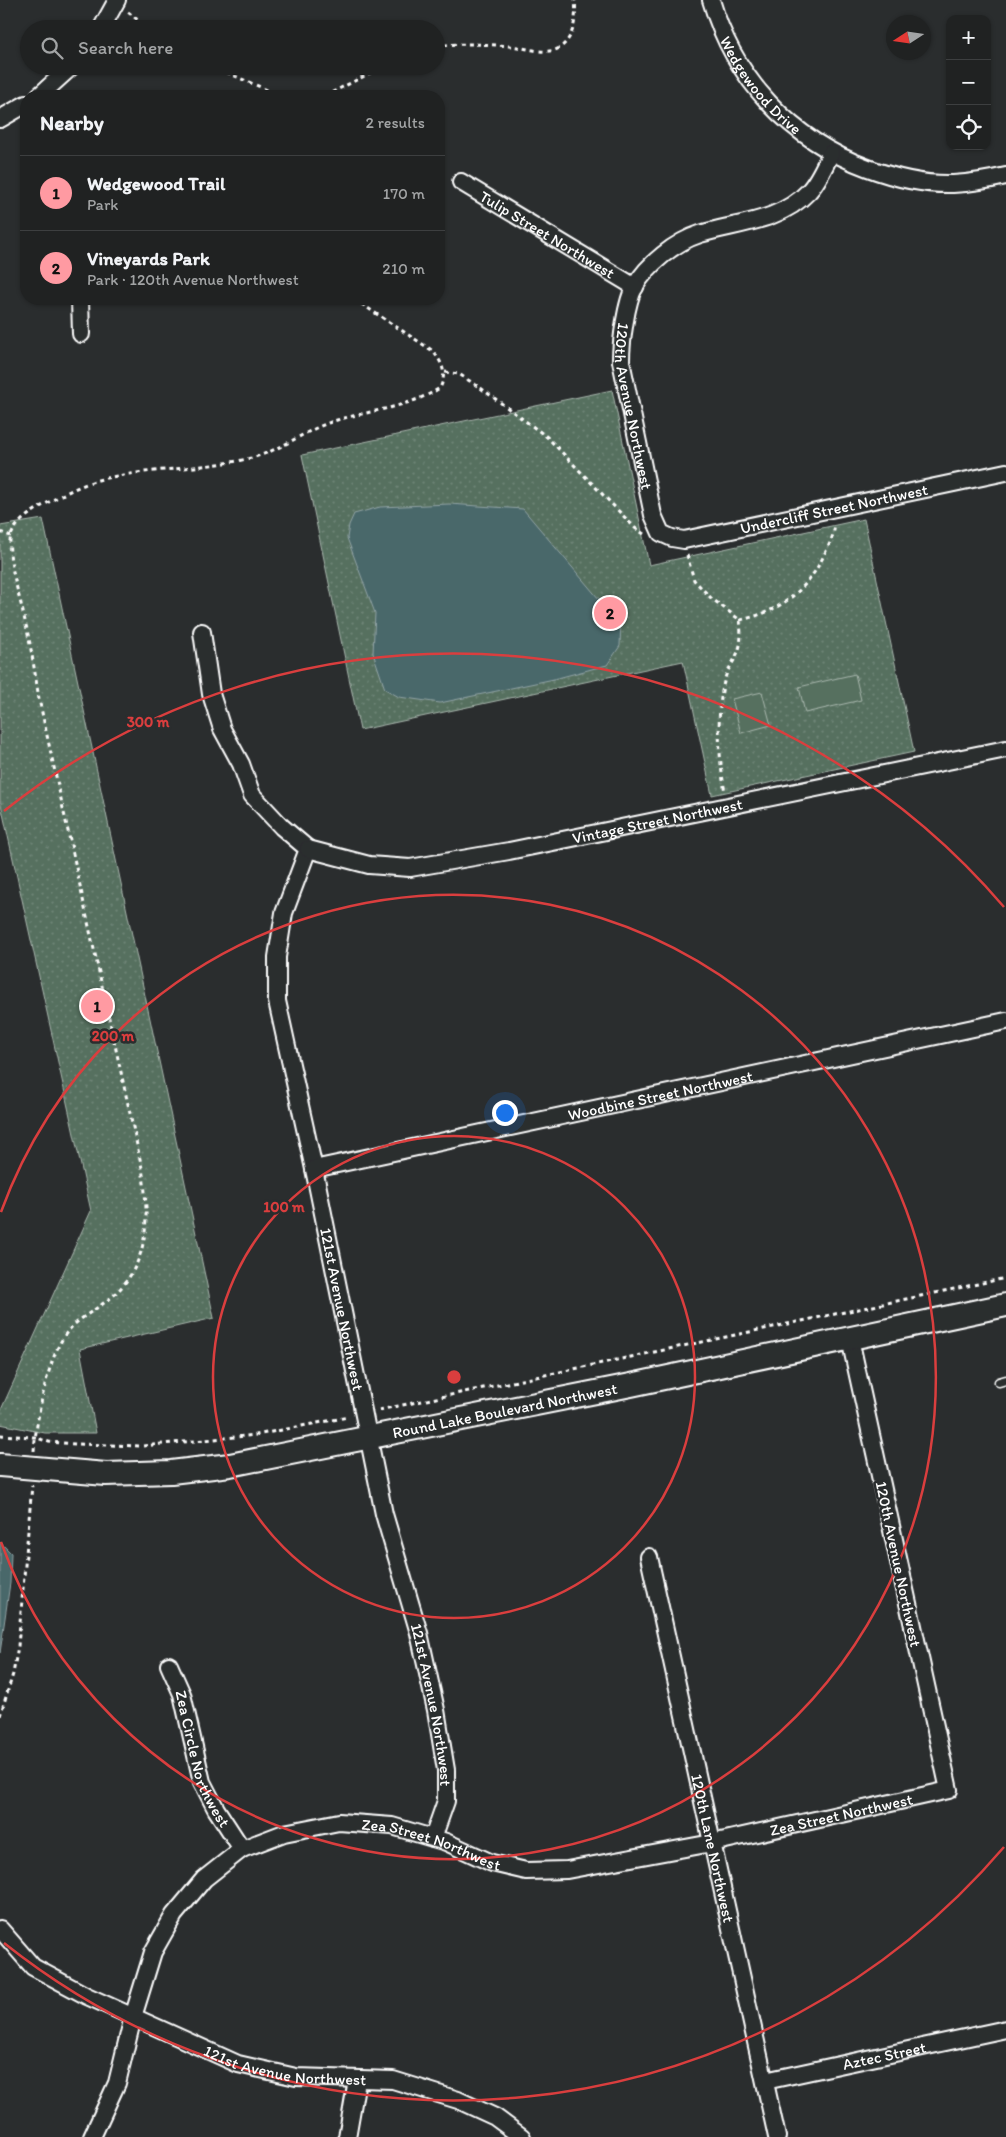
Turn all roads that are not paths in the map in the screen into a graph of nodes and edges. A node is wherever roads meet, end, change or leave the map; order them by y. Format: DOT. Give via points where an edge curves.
graph roads {
  1 [pos="711,0"];
  2 [pos="117,1"];
  3 [pos="106,20"];
  4 [pos="63,75"];
  5 [pos="47,90"];
  6 [pos="20,107"];
  7 [pos="0,119"];
  8 [pos="831,153"];
  9 [pos="1006,176"];
  10 [pos="461,182"];
  11 [pos="635,287"];
  12 [pos="80,305"];
  13 [pos="81,334"];
  14 [pos="1006,472"];
  15 [pos="661,534"];
  16 [pos="202,632"];
  17 [pos="1006,749"];
  18 [pos="308,849"];
  19 [pos="1006,1021"];
  20 [pos="314,1169"];
  21 [pos="1006,1306"];
  22 [pos="850,1339"];
  23 [pos="368,1439"];
  24 [pos="0,1465"];
  25 [pos="649,1557"];
  26 [pos="169,1665"];
  27 [pos="949,1790"];
  28 [pos="433,1838"];
  29 [pos="712,1843"];
  30 [pos="242,1849"];
  31 [pos="0,1930"];
  32 [pos="133,2017"];
  33 [pos="1006,2029"];
  34 [pos="358,2080"];
  35 [pos="765,2081"];
  36 [pos="92,2137"];
  37 [pos="347,2137"];
  38 [pos="522,2137"];
  39 [pos="777,2137"];
  1 -- 8 [label="street, Wedgewood Drive" via="725,39 750,81 788,122"];
  2 -- 3 [label="street"];
  4 -- 5 [label="street"];
  6 -- 7 [label="street"];
  8 -- 9 [label="street" via="883,174 910,180 953,184"];
  8 -- 11 [label="street, 120th Avenue Northwest" via="809,192 784,210 762,219 698,235 674,247"];
  10 -- 11 [label="street, Tulip Street Northwest"];
  11 -- 15 [label="street, 120th Avenue Northwest" via="621,343 621,360 653,515"];
  12 -- 13 [label="street"];
  14 -- 15 [label="street, Undercliff Street Northwest" via="684,540"];
  16 -- 18 [label="street" via="211,694 222,729 241,764 252,795 282,828"];
  17 -- 18 [label="street, Vintage Street Northwest" via="509,851 410,868 368,865"];
  18 -- 20 [label="street, 121st Avenue Northwest" via="284,914 277,957 277,1001"];
  19 -- 20 [label="street, Woodbine Street Northwest"];
  20 -- 23 [label="street, 121st Avenue Northwest"];
  21 -- 22 [label="main road, Round Lake Boulevard Northwest"];
  22 -- 23 [label="main road, Round Lake Boulevard Northwest"];
  22 -- 27 [label="street, 120th Avenue Northwest"];
  23 -- 24 [label="main road, Round Lake Boulevard Northwest" via="230,1465 171,1472 85,1474"];
  23 -- 28 [label="street, 121st Avenue Northwest" via="394,1553 428,1671 446,1770 446,1801"];
  25 -- 29 [label="street, 120th Lane Northwest"];
  26 -- 30 [label="street, Zea Circle Northwest" via="182,1694 202,1782"];
  27 -- 29 [label="street, Zea Street Northwest"];
  28 -- 29 [label="street, Zea Street Northwest" via="492,1863 526,1871 567,1870"];
  28 -- 30 [label="street, Zea Street Northwest" via="392,1826 339,1822 284,1833"];
  29 -- 35 [label="street, 120th Lane Northwest"];
  30 -- 32 [label="street, Zea Street Northwest" via="204,1879 174,1915 153,1952"];
  31 -- 32 [label="street, 121st Avenue Northwest" via="33,1967"];
  32 -- 34 [label="street, 121st Avenue Northwest" via="238,2064 296,2077"];
  32 -- 36 [label="street, Zea Street Northwest" via="117,2083"];
  33 -- 35 [label="street, Aztec Street"];
  34 -- 37 [label="street"];
  34 -- 38 [label="street, 121st Avenue Northwest" via="393,2080 458,2100 495,2116"];
  35 -- 39 [label="street, 120th Lane Northwest"];
}
